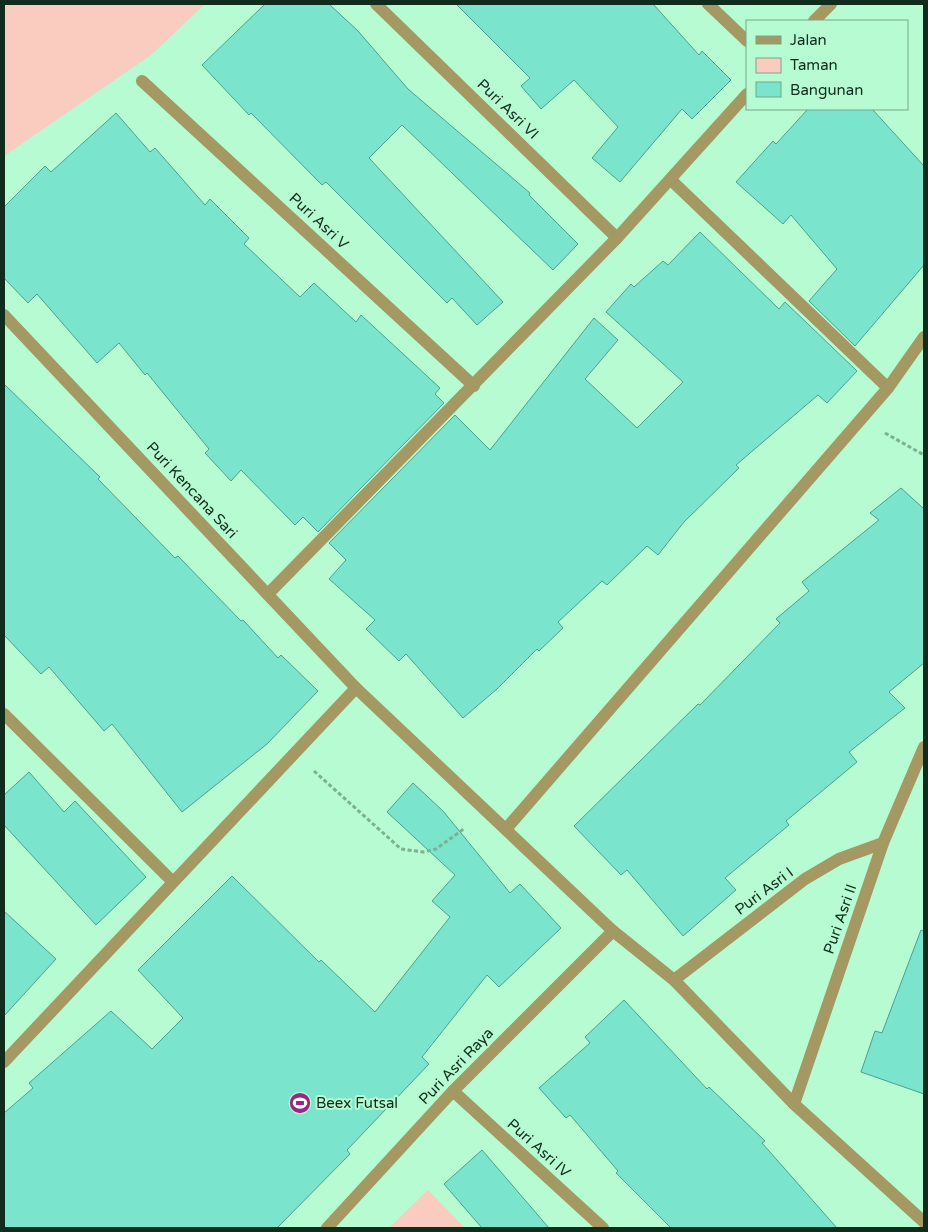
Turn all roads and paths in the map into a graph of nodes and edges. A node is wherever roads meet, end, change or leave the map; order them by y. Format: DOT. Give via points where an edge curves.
graph roads {
  1 [pos="376,4"];
  2 [pos="708,4"];
  3 [pos="831,4"];
  4 [pos="815,20"];
  5 [pos="746,40"];
  6 [pos="142,81"];
  7 [pos="746,95"];
  8 [pos="671,180"];
  9 [pos="617,238"];
  10 [pos="4,315"];
  11 [pos="924,337"];
  12 [pos="474,386"];
  13 [pos="888,388"];
  14 [pos="860,420"];
  15 [pos="924,455"];
  16 [pos="268,594"];
  17 [pos="356,688"];
  18 [pos="4,714"];
  19 [pos="924,747"];
  20 [pos="295,754"];
  21 [pos="488,812"];
  22 [pos="506,829"];
  23 [pos="882,844"];
  24 [pos="174,882"];
  25 [pos="613,931"];
  26 [pos="674,980"];
  27 [pos="4,1062"];
  28 [pos="453,1091"];
  29 [pos="794,1104"];
  30 [pos="924,1222"];
  31 [pos="327,1228"];
  32 [pos="603,1228"];
  1 -- 9 [label="street, Puri Asri VI"];
  2 -- 5 [label="street"];
  3 -- 4 [label="street"];
  6 -- 12 [label="street, Puri Asri V"];
  7 -- 8 [label="street"];
  8 -- 9 [label="street"];
  8 -- 13 [label="street"];
  9 -- 12 [label="street"];
  10 -- 16 [label="street, Puri Kencana Sari"];
  11 -- 13 [label="street"];
  12 -- 16 [label="street"];
  13 -- 14 [label="street"];
  14 -- 15 [label="path"];
  14 -- 22 [label="street"];
  16 -- 17 [label="street, Puri Kencana Sari"];
  17 -- 20 [label="street"];
  17 -- 21 [label="street, Puri Kencana Sari"];
  18 -- 24 [label="street"];
  19 -- 23 [label="street, Puri Asri II"];
  20 -- 21 [label="path" via="401,849 423,852 436,849"];
  20 -- 24 [label="street"];
  21 -- 22 [label="street, Puri Kencana Sari"];
  22 -- 25 [label="street, Puri Kencana Sari"];
  23 -- 26 [label="street, Puri Asri I" via="838,859 805,879"];
  23 -- 29 [label="street, Puri Asri II"];
  24 -- 27 [label="street"];
  25 -- 26 [label="street, Puri Kencana Sari"];
  25 -- 28 [label="street, Puri Asri Raya"];
  26 -- 29 [label="street, Puri Kencana Sari"];
  28 -- 31 [label="street, Puri Asri Raya"];
  28 -- 32 [label="street, Puri Asri IV"];
  29 -- 30 [label="street, Puri Kencana Sari"];
}
